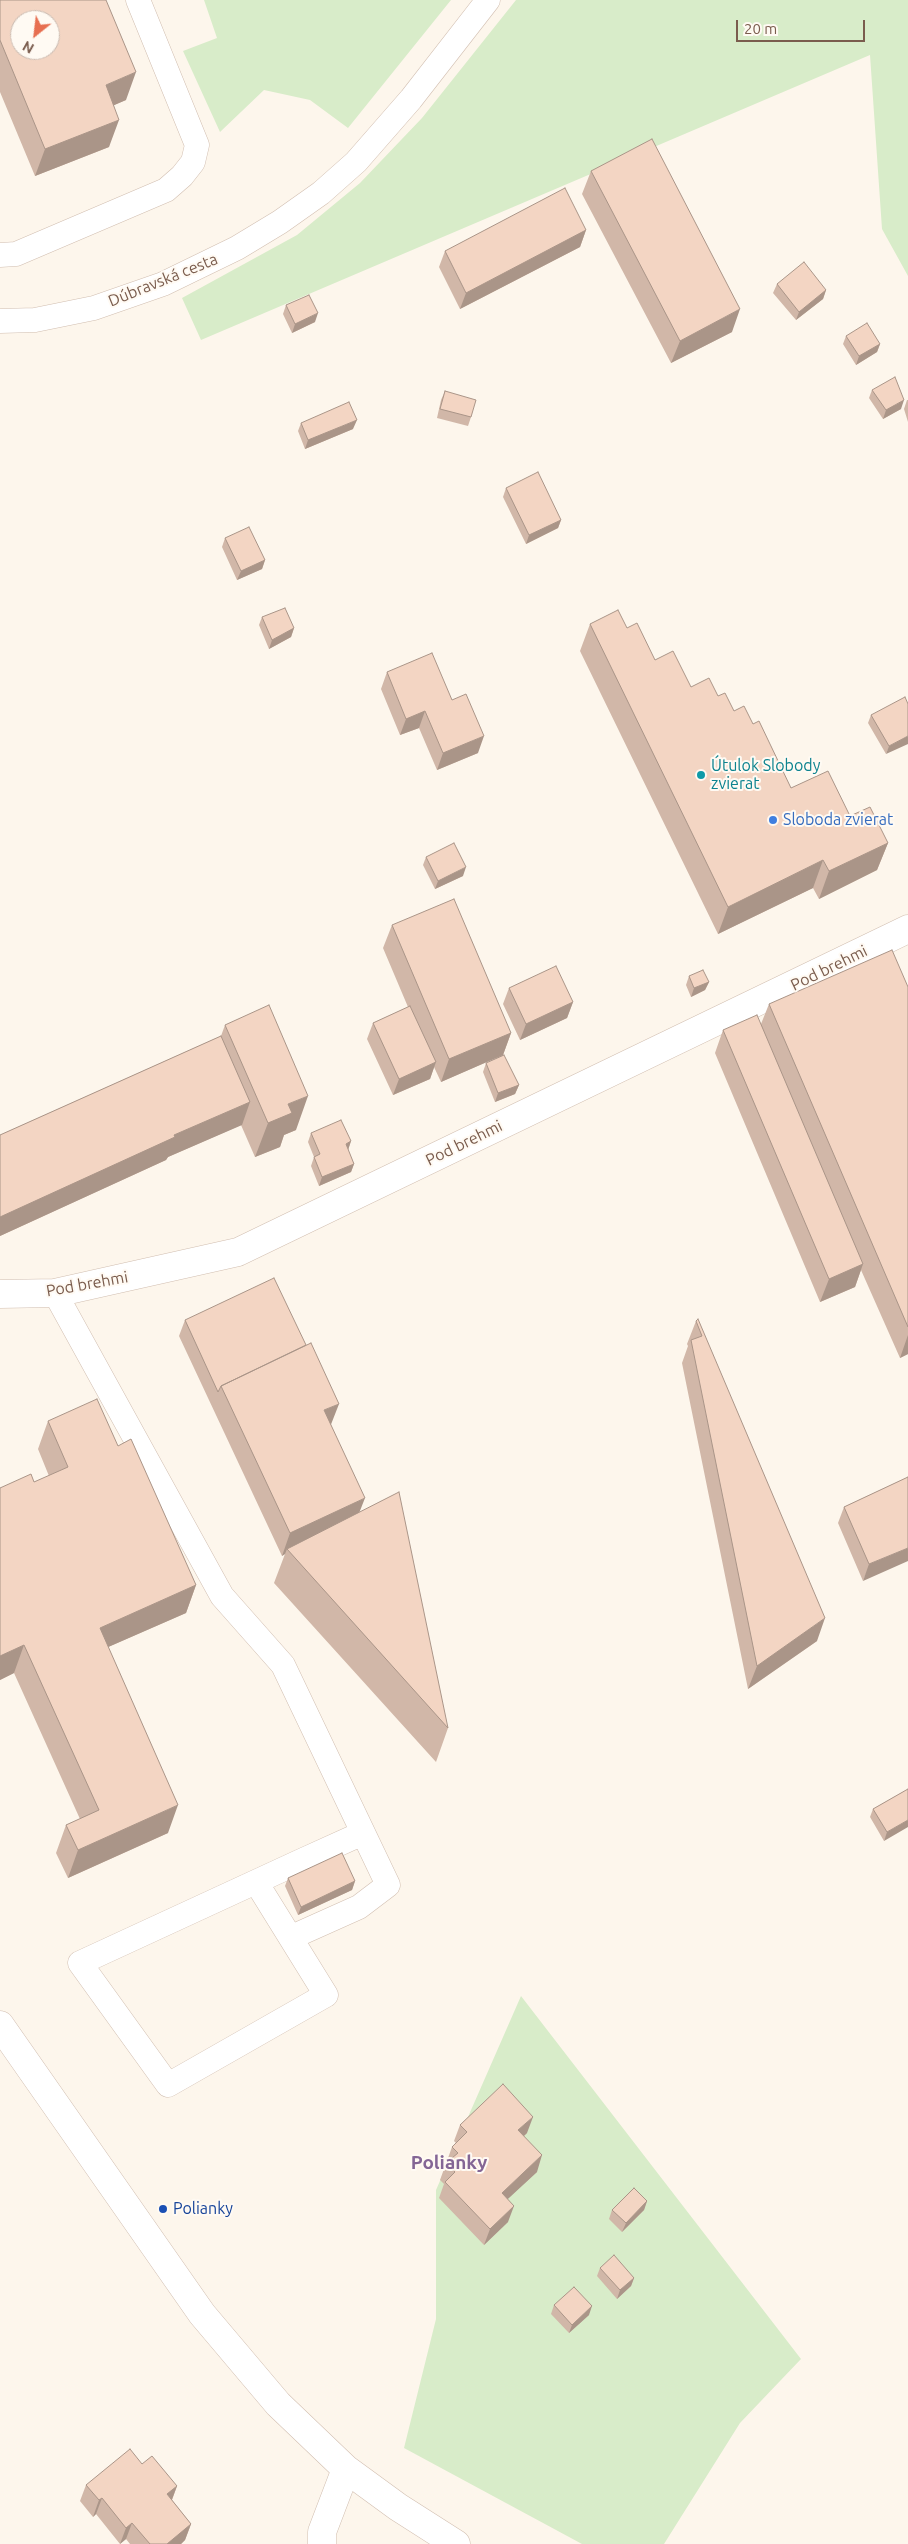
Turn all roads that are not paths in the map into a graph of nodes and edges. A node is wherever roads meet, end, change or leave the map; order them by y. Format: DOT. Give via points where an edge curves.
graph roads {
  1 [pos="138,0"];
  2 [pos="488,0"];
  3 [pos="0,255"];
  4 [pos="0,321"];
  5 [pos="908,929"];
  6 [pos="55,1293"];
  7 [pos="0,1294"];
  8 [pos="363,1833"];
  9 [pos="256,1882"];
  10 [pos="292,1937"];
  11 [pos="0,2025"];
  12 [pos="346,2469"];
  13 [pos="322,2544"];
  14 [pos="456,2544"];
  1 -- 3 [label="lane" via="197,145 193,162 166,190 16,254"];
  2 -- 4 [label="lane, Dúbravská cesta" via="411,99 356,162 321,193 237,248 162,284 94,308 35,320"];
  5 -- 6 [label="street, Pod brehmi" via="238,1252"];
  6 -- 7 [label="street, Pod brehmi"];
  6 -- 8 [label="lane" via="222,1596 283,1665"];
  8 -- 9 [label="lane"];
  8 -- 10 [label="lane" via="388,1885 359,1907"];
  9 -- 10 [label="lane"];
  9 -- 10 [label="lane" via="80,1963 168,2085 326,1994"];
  11 -- 12 [label="street" via="202,2314 278,2404"];
  12 -- 13 [label="street" via="322,2532"];
  12 -- 14 [label="street"];
}
